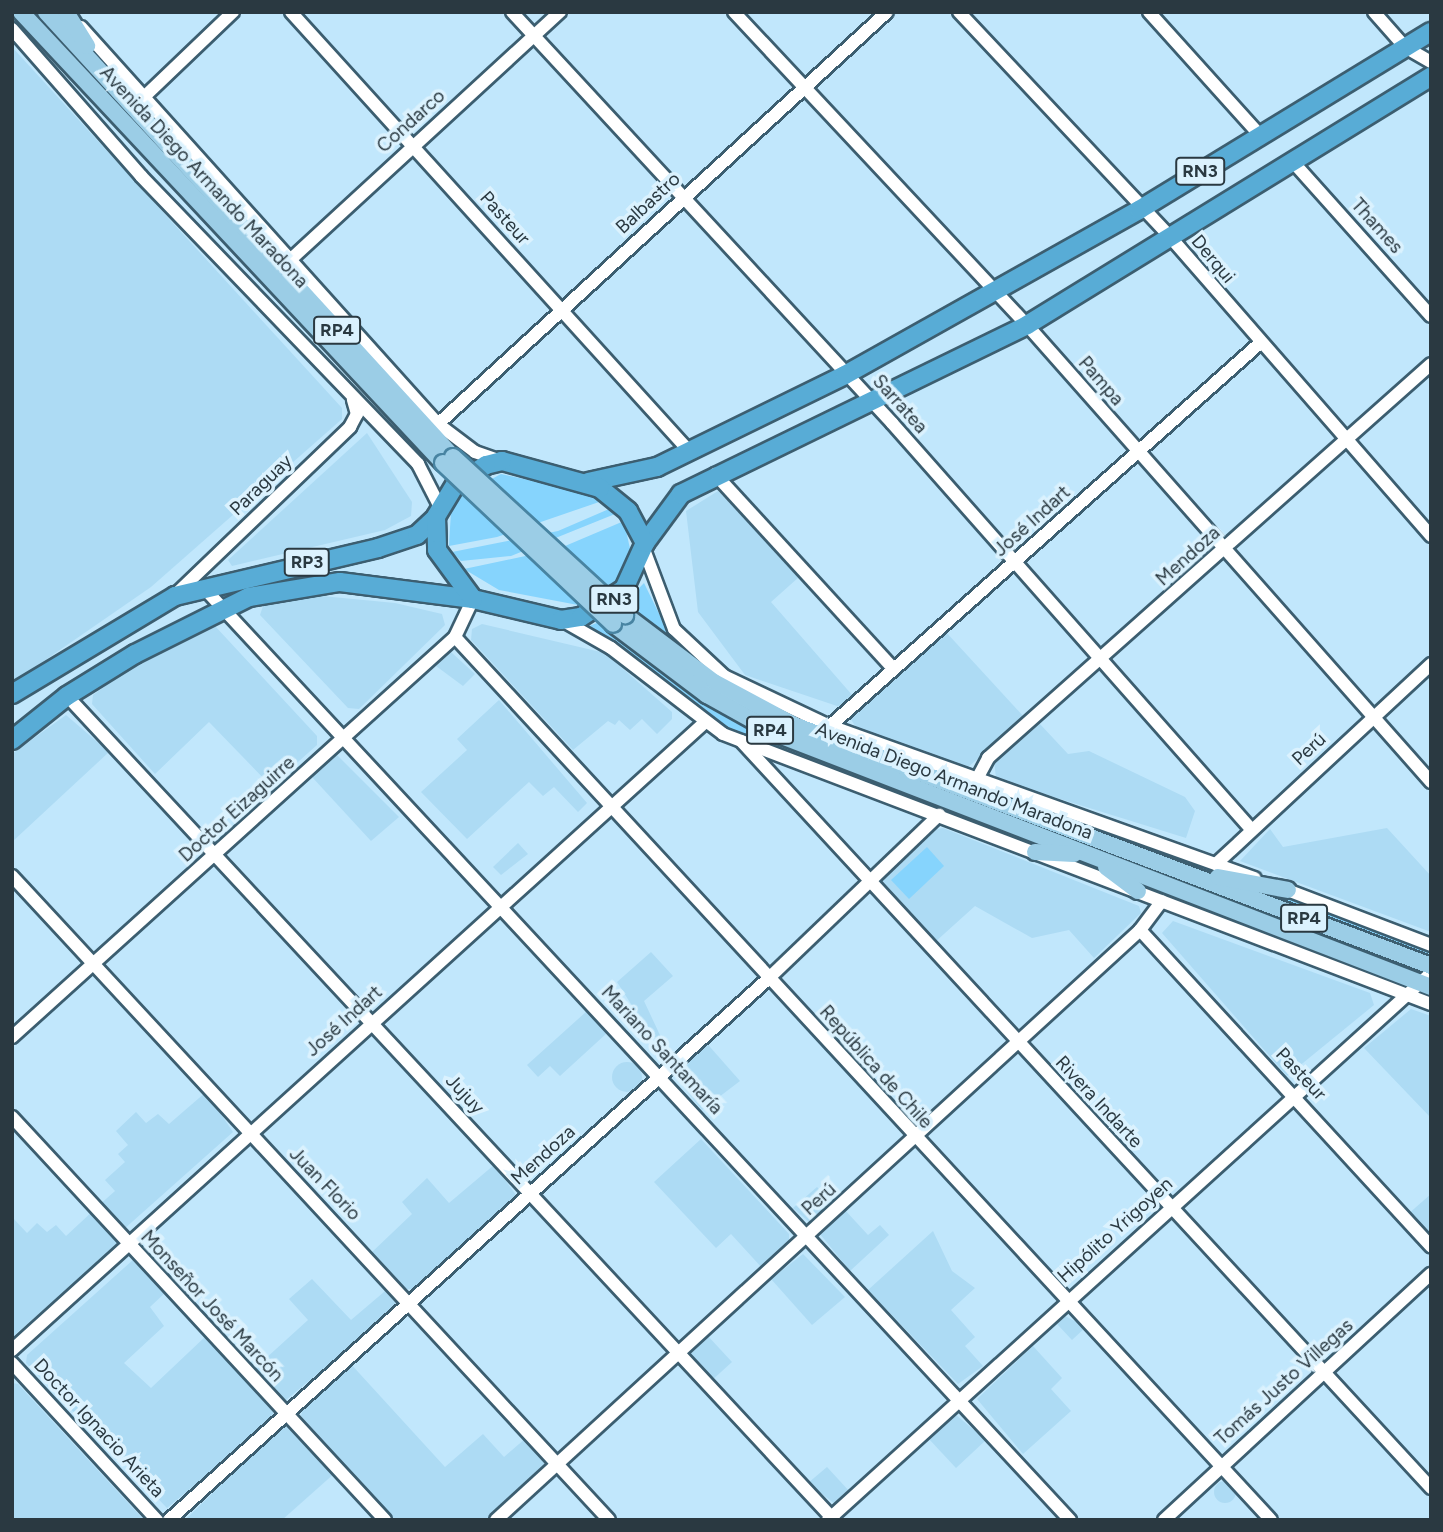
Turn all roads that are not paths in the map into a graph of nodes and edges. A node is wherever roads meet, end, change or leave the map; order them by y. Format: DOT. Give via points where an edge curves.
graph roads {
  1 [pos="21,12"];
  2 [pos="46,12"];
  3 [pos="67,12"];
  4 [pos="233,12"];
  5 [pos="290,12"];
  6 [pos="512,12"];
  7 [pos="560,12"];
  8 [pos="733,12"];
  9 [pos="887,12"];
  10 [pos="960,12"];
  11 [pos="1149,12"];
  12 [pos="1374,12"];
  13 [pos="12,29"];
  14 [pos="1431,32"];
  15 [pos="534,36"];
  16 [pos="1405,47"];
  17 [pos="1431,62"];
  18 [pos="1431,76"];
  19 [pos="110,84"];
  20 [pos="803,89"];
  21 [pos="145,97"];
  22 [pos="1259,134"];
  23 [pos="413,145"];
  24 [pos="1294,163"];
  25 [pos="681,198"];
  26 [pos="1139,210"];
  27 [pos="1172,239"];
  28 [pos="289,261"];
  29 [pos="994,293"];
  30 [pos="561,309"];
  31 [pos="1431,316"];
  32 [pos="1027,325"];
  33 [pos="1260,343"];
  34 [pos="1431,364"];
  35 [pos="845,375"];
  36 [pos="351,396"];
  37 [pos="874,404"];
  38 [pos="438,424"];
  39 [pos="1348,438"];
  40 [pos="689,451"];
  41 [pos="1138,452"];
  42 [pos="448,460"];
  43 [pos="502,461"];
  44 [pos="715,474"];
  45 [pos="585,482"];
  46 [pos="439,513"];
  47 [pos="1431,536"];
  48 [pos="645,547"];
  49 [pos="1223,550"];
  50 [pos="1013,564"];
  51 [pos="204,587"];
  52 [pos="175,596"];
  53 [pos="473,599"];
  54 [pos="226,607"];
  55 [pos="561,620"];
  56 [pos="619,620"];
  57 [pos="455,637"];
  58 [pos="1098,663"];
  59 [pos="1431,664"];
  60 [pos="893,668"];
  61 [pos="12,694"];
  62 [pos="67,696"];
  63 [pos="1372,716"];
  64 [pos="703,724"];
  65 [pos="830,726"];
  66 [pos="345,737"];
  67 [pos="12,740"];
  68 [pos="741,741"];
  69 [pos="977,779"];
  70 [pos="1431,782"];
  71 [pos="611,807"];
  72 [pos="939,815"];
  73 [pos="1251,829"];
  74 [pos="1035,852"];
  75 [pos="215,854"];
  76 [pos="1089,855"];
  77 [pos="1216,864"];
  78 [pos="1178,869"];
  79 [pos="12,876"];
  80 [pos="872,880"];
  81 [pos="1288,890"];
  82 [pos="1138,891"];
  83 [pos="1162,901"];
  84 [pos="504,907"];
  85 [pos="1140,930"];
  86 [pos="1431,945"];
  87 [pos="94,962"];
  88 [pos="1431,966"];
  89 [pos="769,978"];
  90 [pos="1427,981"];
  91 [pos="1406,995"];
  92 [pos="1431,1004"];
  93 [pos="372,1021"];
  94 [pos="12,1037"];
  95 [pos="1017,1042"];
  96 [pos="660,1075"];
  97 [pos="1296,1096"];
  98 [pos="12,1117"];
  99 [pos="248,1133"];
  100 [pos="915,1138"];
  101 [pos="529,1193"];
  102 [pos="1170,1205"];
  103 [pos="807,1236"];
  104 [pos="129,1245"];
  105 [pos="1431,1247"];
  106 [pos="1431,1274"];
  107 [pos="1067,1299"];
  108 [pos="409,1300"];
  109 [pos="12,1350"];
  110 [pos="679,1354"];
  111 [pos="12,1363"];
  112 [pos="1325,1373"];
  113 [pos="957,1400"];
  114 [pos="286,1412"];
  115 [pos="557,1463"];
  116 [pos="1222,1466"];
  117 [pos="1431,1488"];
  118 [pos="831,1519"];
  119 [pos="157,1520"];
  120 [pos="169,1520"];
  121 [pos="385,1520"];
  122 [pos="496,1520"];
  123 [pos="609,1520"];
  124 [pos="1070,1520"];
  125 [pos="1164,1520"];
  126 [pos="1271,1520"];
  1 -- 42 [label="main road, Avenida Diego Armando Maradona / RP4"];
  2 -- 19 [label="main road, Avenida Diego Armando Maradona / RP4"];
  3 -- 19 [label="main road"];
  3 -- 21 [label="street, Avenida Diego Armando Maradona"];
  4 -- 21 [label="street"];
  5 -- 23 [label="street, Pasteur"];
  6 -- 15 [label="street, Sarratea"];
  7 -- 15 [label="street, Condarco"];
  8 -- 20 [label="street, Pampa"];
  9 -- 20 [label="street, Balbastro"];
  10 -- 26 [label="street, Derqui"];
  11 -- 22 [label="street"];
  12 -- 16 [label="street"];
  13 -- 36 [label="street" via="141,176"];
  14 -- 16 [label="highway, RN3"];
  15 -- 23 [label="street, Condarco"];
  15 -- 25 [label="street, Sarratea"];
  16 -- 17 [label="street"];
  16 -- 22 [label="highway, RN3"];
  18 -- 24 [label="highway, RN3"];
  19 -- 42 [label="main road, Avenida Diego Armando Maradona / RP4"];
  20 -- 25 [label="street, Balbastro"];
  20 -- 29 [label="street, Pampa"];
  21 -- 28 [label="street, Avenida Diego Armando Maradona"];
  22 -- 26 [label="highway, RN3"];
  23 -- 28 [label="street, Condarco"];
  23 -- 30 [label="street, Pasteur"];
  24 -- 27 [label="highway, RN3"];
  24 -- 31 [label="street, Thames"];
  25 -- 30 [label="street, Balbastro"];
  25 -- 35 [label="street, Sarratea"];
  26 -- 27 [label="street, Derqui"];
  26 -- 29 [label="highway, RN3"];
  27 -- 32 [label="highway, RN3"];
  27 -- 33 [label="street, Derqui"];
  28 -- 38 [label="street, Avenida Diego Armando Maradona"];
  29 -- 32 [label="street, Pampa"];
  29 -- 35 [label="highway, RN3"];
  30 -- 38 [label="street, Balbastro"];
  30 -- 40 [label="street, Pasteur"];
  32 -- 37 [label="highway, RN3"];
  32 -- 41 [label="street, Pampa"];
  33 -- 39 [label="street, Derqui"];
  33 -- 41 [label="street, José Indart"];
  34 -- 39 [label="street, Mendoza"];
  35 -- 37 [label="street, Sarratea"];
  35 -- 40 [label="highway, RN3"];
  36 -- 46 [label="street" via="418,464"];
  36 -- 52 [label="street, Paraguay" via="357,414 350,427"];
  37 -- 44 [label="highway, RN3"];
  37 -- 50 [label="street, Sarratea"];
  38 -- 43 [label="street, Avenida Diego Armando Maradona" via="475,452"];
  39 -- 47 [label="street, Derqui"];
  39 -- 49 [label="street, Mendoza"];
  40 -- 45 [label="highway, RN3" via="629,477"];
  41 -- 49 [label="street, Pampa"];
  41 -- 50 [label="street, José Indart"];
  42 -- 56 [label="main road, Avenida Diego Armando Maradona / RP4, bridge"];
  43 -- 45 [label="highway, RN3"];
  43 -- 46 [label="highway" via="463,476"];
  44 -- 48 [label="highway, RN3" via="672,501"];
  44 -- 60 [label="street"];
  45 -- 48 [label="highway, RN3" via="617,499"];
  46 -- 51 [label="highway, RP3" via="417,536 379,548"];
  46 -- 53 [label="highway" via="437,551"];
  48 -- 55 [label="highway, RN3" via="613,600 596,612"];
  48 -- 65 [label="street, Avenida Diego Armando Maradona" via="664,611 705,663"];
  49 -- 58 [label="street, Mendoza"];
  49 -- 63 [label="street, Pampa"];
  50 -- 58 [label="street, Sarratea"];
  50 -- 60 [label="street, José Indart"];
  51 -- 52 [label="highway, RP3"];
  51 -- 54 [label="street, Mariano Santamaría"];
  52 -- 61 [label="highway, RP3"];
  53 -- 54 [label="highway, RP3" via="316,583"];
  53 -- 55 [label="highway, RN3"];
  53 -- 57 [label="street, Doctor Eizaguirre"];
  54 -- 62 [label="highway, RP3"];
  54 -- 66 [label="street, Mariano Santamaría"];
  55 -- 64 [label="street, Avenida Diego Armando Maradona" via="611,648"];
  56 -- 76 [label="main road, Avenida Diego Armando Maradona / RP4" via="707,695 779,735"];
  56 -- 78 [label="main road, Avenida Diego Armando Maradona / RP4" via="714,682 794,725"];
  57 -- 66 [label="street, Doctor Eizaguirre"];
  57 -- 71 [label="street, República de Chile"];
  58 -- 69 [label="street, Mendoza" via="988,758"];
  58 -- 73 [label="street, Sarratea"];
  59 -- 63 [label="street, Perú"];
  60 -- 65 [label="street, José Indart"];
  62 -- 67 [label="highway, RP3"];
  62 -- 75 [label="street, Jujuy"];
  63 -- 70 [label="street, Pampa"];
  63 -- 73 [label="street, Perú"];
  64 -- 68 [label="street, Avenida Diego Armando Maradona"];
  64 -- 71 [label="street, José Indart"];
  65 -- 69 [label="street, Avenida Diego Armando Maradona"];
  66 -- 75 [label="street, Doctor Eizaguirre"];
  66 -- 84 [label="street, Mariano Santamaría"];
  68 -- 72 [label="street, Avenida Diego Armando Maradona"];
  68 -- 80 [label="street, Rivera Indarte"];
  69 -- 77 [label="street, Avenida Diego Armando Maradona"];
  71 -- 84 [label="street, José Indart"];
  71 -- 89 [label="street, República de Chile"];
  72 -- 74 [label="street, Avenida Diego Armando Maradona"];
  72 -- 80 [label="street, Mendoza"];
  73 -- 77 [label="street, Perú"];
  74 -- 76 [label="main road"];
  74 -- 82 [label="street, Avenida Diego Armando Maradona"];
  75 -- 87 [label="street, Doctor Eizaguirre"];
  75 -- 93 [label="street, Jujuy"];
  76 -- 82 [label="main road"];
  76 -- 90 [label="main road, Avenida Diego Armando Maradona / RP4"];
  77 -- 81 [label="street, Avenida Diego Armando Maradona"];
  78 -- 81 [label="main road"];
  78 -- 88 [label="main road, Avenida Diego Armando Maradona / RP4"];
  79 -- 87 [label="street, Juan Florio"];
  80 -- 89 [label="street, Mendoza"];
  80 -- 95 [label="street, Rivera Indarte"];
  81 -- 86 [label="street, Avenida Diego Armando Maradona"];
  82 -- 83 [label="street, Avenida Diego Armando Maradona"];
  83 -- 85 [label="street, Perú"];
  83 -- 91 [label="street, Avenida Diego Armando Maradona"];
  84 -- 93 [label="street, José Indart"];
  84 -- 96 [label="street, Mariano Santamaría"];
  85 -- 95 [label="street, Perú"];
  85 -- 97 [label="street, Pasteur"];
  87 -- 94 [label="street, Doctor Eizaguirre"];
  87 -- 99 [label="street, Juan Florio"];
  89 -- 96 [label="street, Mendoza"];
  89 -- 100 [label="street, República de Chile"];
  90 -- 91 [label="street, Hipólito Yrigoyen"];
  91 -- 92 [label="street, Avenida Diego Armando Maradona"];
  91 -- 97 [label="street, Hipólito Yrigoyen"];
  93 -- 99 [label="street, José Indart"];
  93 -- 101 [label="street, Jujuy"];
  95 -- 100 [label="street, Perú"];
  95 -- 102 [label="street, Rivera Indarte"];
  96 -- 101 [label="street, Mendoza"];
  96 -- 103 [label="street, Mariano Santamaría"];
  97 -- 102 [label="street, Hipólito Yrigoyen"];
  97 -- 105 [label="street, Pasteur"];
  98 -- 104 [label="street, Monseñor José Marcón"];
  99 -- 104 [label="street, José Indart"];
  99 -- 108 [label="street, Juan Florio"];
  100 -- 103 [label="street, Perú"];
  100 -- 107 [label="street, República de Chile"];
  101 -- 108 [label="street, Mendoza"];
  101 -- 110 [label="street, Jujuy"];
  102 -- 107 [label="street, Hipólito Yrigoyen"];
  102 -- 112 [label="street, Rivera Indarte"];
  103 -- 110 [label="street, Perú"];
  103 -- 113 [label="street, Mariano Santamaría"];
  104 -- 109 [label="street, José Indart"];
  104 -- 114 [label="street, Monseñor José Marcón"];
  106 -- 112 [label="street, Tomás Justo Villegas"];
  107 -- 113 [label="street, Hipólito Yrigoyen"];
  107 -- 116 [label="street, República de Chile"];
  108 -- 114 [label="street, Mendoza"];
  108 -- 115 [label="street, Juan Florio"];
  110 -- 115 [label="street, Perú"];
  110 -- 118 [label="street, Jujuy"];
  111 -- 119 [label="street, Doctor Ignacio Arieta"];
  112 -- 116 [label="street, Tomás Justo Villegas"];
  112 -- 117 [label="street, Rivera Indarte"];
  113 -- 118 [label="street, Hipólito Yrigoyen"];
  113 -- 124 [label="street, Mariano Santamaría"];
  114 -- 120 [label="street, Mendoza"];
  114 -- 121 [label="street, Monseñor José Marcón"];
  115 -- 122 [label="street, Perú"];
  115 -- 123 [label="street, Juan Florio"];
  116 -- 125 [label="street, Tomás Justo Villegas"];
  116 -- 126 [label="street, República de Chile"];
}
